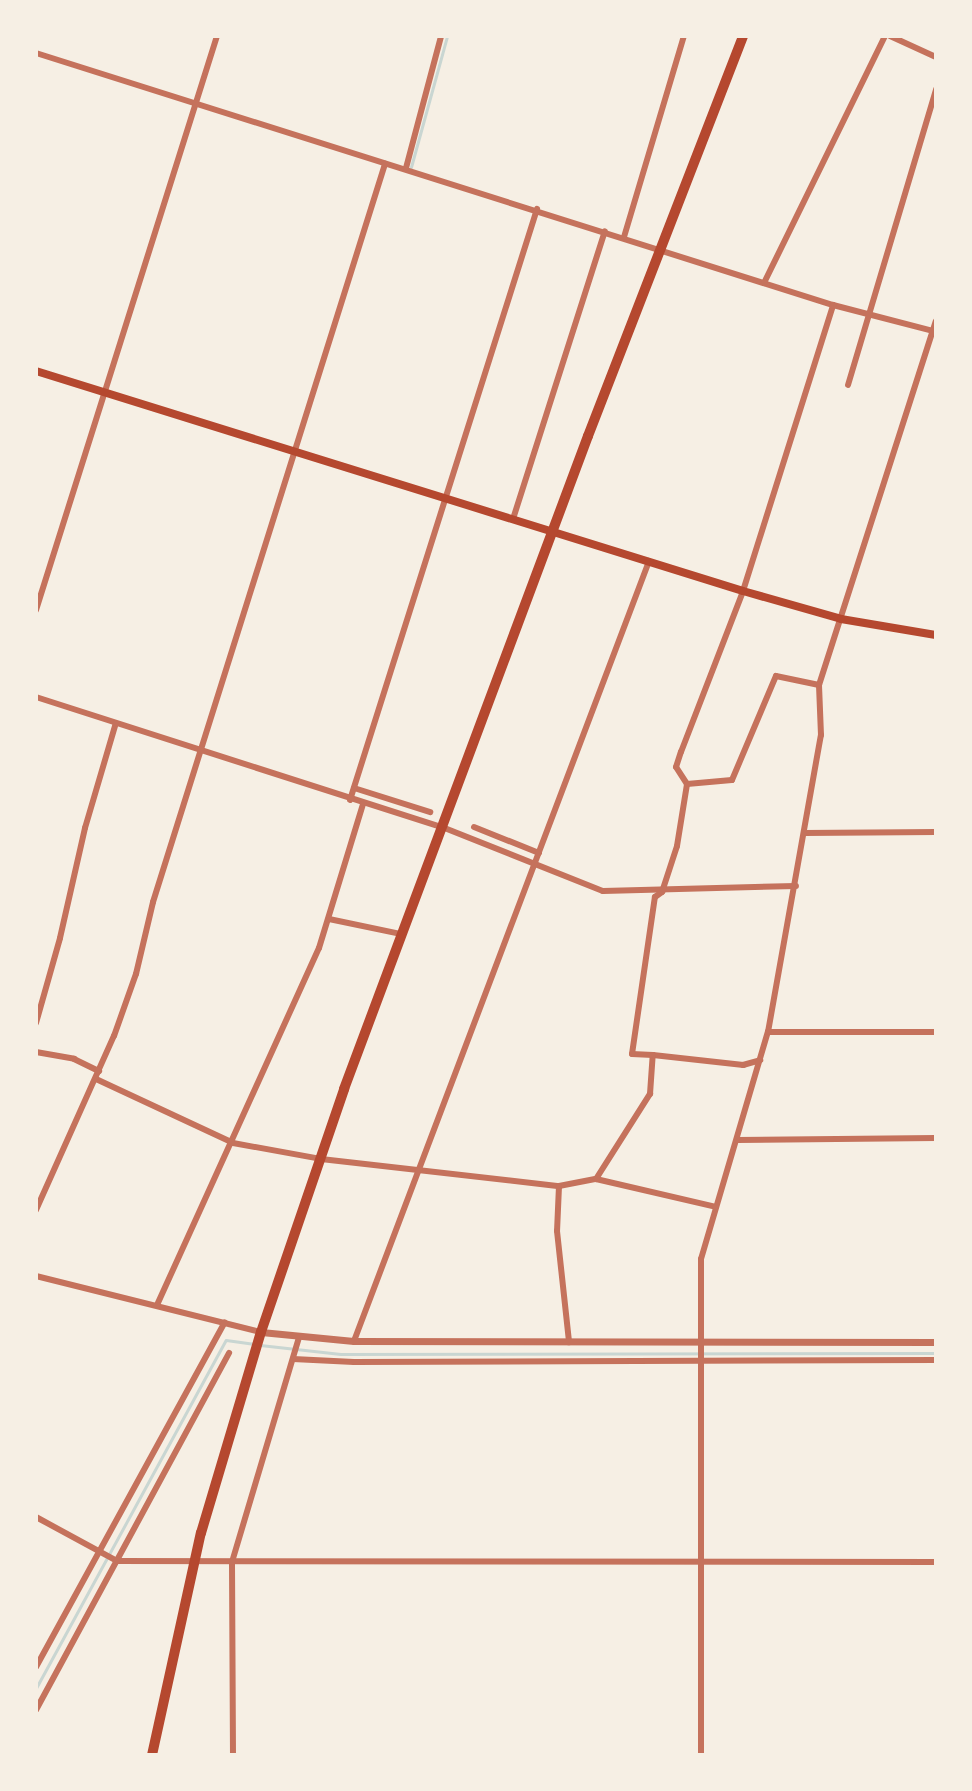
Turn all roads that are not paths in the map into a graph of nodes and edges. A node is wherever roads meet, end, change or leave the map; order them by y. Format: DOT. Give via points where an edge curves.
graph roads {
  1 [pos="217,36"];
  2 [pos="441,36"];
  3 [pos="684,36"];
  4 [pos="743,36"];
  5 [pos="888,36"];
  6 [pos="36,53"];
  7 [pos="936,57"];
  8 [pos="936,89"];
  9 [pos="196,103"];
  10 [pos="934,104"];
  11 [pos="385,164"];
  12 [pos="406,168"];
  13 [pos="537,209"];
  14 [pos="605,231"];
  15 [pos="624,237"];
  16 [pos="661,250"];
  17 [pos="764,283"];
  18 [pos="833,305"];
  19 [pos="869,313"];
  20 [pos="936,321"];
  21 [pos="934,331"];
  22 [pos="36,371"];
  23 [pos="848,385"];
  24 [pos="104,392"];
  25 [pos="296,452"];
  26 [pos="447,499"];
  27 [pos="513,519"];
  28 [pos="553,530"];
  29 [pos="649,561"];
  30 [pos="743,591"];
  31 [pos="36,610"];
  32 [pos="841,619"];
  33 [pos="936,635"];
  34 [pos="819,685"];
  35 [pos="36,697"];
  36 [pos="116,723"];
  37 [pos="202,752"];
  38 [pos="687,784"];
  39 [pos="354,788"];
  40 [pos="350,800"];
  41 [pos="363,804"];
  42 [pos="430,812"];
  43 [pos="442,827"];
  44 [pos="474,827"];
  45 [pos="936,832"];
  46 [pos="804,833"];
  47 [pos="539,853"];
  48 [pos="534,864"];
  49 [pos="796,886"];
  50 [pos="662,892"];
  51 [pos="329,919"];
  52 [pos="401,934"];
  53 [pos="36,1023"];
  54 [pos="768,1032"];
  55 [pos="936,1032"];
  56 [pos="36,1052"];
  57 [pos="653,1055"];
  58 [pos="760,1060"];
  59 [pos="99,1071"];
  60 [pos="96,1079"];
  61 [pos="936,1138"];
  62 [pos="737,1140"];
  63 [pos="233,1143"];
  64 [pos="321,1159"];
  65 [pos="419,1169"];
  66 [pos="596,1179"];
  67 [pos="559,1186"];
  68 [pos="716,1207"];
  69 [pos="36,1210"];
  70 [pos="36,1276"];
  71 [pos="157,1305"];
  72 [pos="225,1322"];
  73 [pos="261,1332"];
  74 [pos="299,1337"];
  75 [pos="354,1341"];
  76 [pos="569,1342"];
  77 [pos="936,1342"];
  78 [pos="701,1352"];
  79 [pos="229,1353"];
  80 [pos="293,1359"];
  81 [pos="936,1360"];
  82 [pos="190,1385"];
  83 [pos="207,1394"];
  84 [pos="36,1517"];
  85 [pos="99,1552"];
  86 [pos="700,1560"];
  87 [pos="117,1561"];
  88 [pos="194,1562"];
  89 [pos="232,1562"];
  90 [pos="936,1562"];
  91 [pos="36,1667"];
  92 [pos="36,1710"];
  93 [pos="152,1755"];
  94 [pos="233,1755"];
  95 [pos="701,1755"];
  1 -- 9 [label="street"];
  2 -- 12 [label="street"];
  3 -- 15 [label="street"];
  4 -- 16 [label="highway"];
  5 -- 7 [label="street"];
  5 -- 17 [label="street"];
  6 -- 9 [label="street"];
  8 -- 10 [label="street"];
  9 -- 11 [label="street"];
  9 -- 24 [label="street"];
  10 -- 19 [label="street"];
  11 -- 12 [label="street"];
  11 -- 25 [label="street"];
  12 -- 13 [label="street"];
  13 -- 14 [label="street"];
  13 -- 26 [label="street"];
  14 -- 15 [label="street"];
  14 -- 27 [label="street"];
  15 -- 16 [label="street"];
  16 -- 17 [label="street"];
  16 -- 28 [label="highway"];
  17 -- 18 [label="street"];
  18 -- 19 [label="street"];
  18 -- 30 [label="street"];
  19 -- 21 [label="street"];
  19 -- 23 [label="street"];
  20 -- 21 [label="street"];
  21 -- 32 [label="street"];
  22 -- 24 [label="main road"];
  24 -- 25 [label="main road"];
  24 -- 31 [label="street"];
  25 -- 26 [label="main road"];
  25 -- 37 [label="street"];
  26 -- 27 [label="main road"];
  26 -- 39 [label="street"];
  27 -- 28 [label="main road"];
  28 -- 29 [label="main road"];
  28 -- 43 [label="highway"];
  29 -- 30 [label="main road"];
  29 -- 47 [label="street"];
  30 -- 32 [label="main road"];
  30 -- 38 [label="street" via="676,767"];
  32 -- 33 [label="main road"];
  32 -- 34 [label="street"];
  34 -- 38 [label="street" via="776,676 732,780"];
  34 -- 46 [label="street" via="821,735"];
  35 -- 36 [label="street"];
  36 -- 37 [label="street"];
  36 -- 53 [label="street"];
  37 -- 40 [label="street"];
  37 -- 59 [label="street" via="153,902 136,974"];
  38 -- 50 [label="street" via="677,846"];
  39 -- 40 [label="street"];
  39 -- 42 [label="street"];
  40 -- 41 [label="street"];
  41 -- 43 [label="street"];
  41 -- 51 [label="street"];
  43 -- 48 [label="street"];
  43 -- 52 [label="highway"];
  44 -- 47 [label="street"];
  45 -- 46 [label="street"];
  46 -- 49 [label="street"];
  47 -- 48 [label="street"];
  48 -- 50 [label="street" via="603,891"];
  48 -- 65 [label="street"];
  49 -- 50 [label="street"];
  49 -- 54 [label="street"];
  50 -- 57 [label="street" via="655,897 632,1054"];
  51 -- 52 [label="street"];
  51 -- 63 [label="street"];
  52 -- 64 [label="highway"];
  54 -- 55 [label="street"];
  54 -- 58 [label="street"];
  56 -- 59 [label="street" via="74,1059"];
  57 -- 58 [label="street" via="743,1065"];
  57 -- 66 [label="street" via="650,1094"];
  58 -- 62 [label="street"];
  59 -- 60 [label="street"];
  60 -- 63 [label="street"];
  60 -- 69 [label="street"];
  61 -- 62 [label="street"];
  62 -- 68 [label="street"];
  63 -- 64 [label="street"];
  63 -- 71 [label="street"];
  64 -- 65 [label="street"];
  64 -- 73 [label="highway"];
  65 -- 67 [label="street"];
  65 -- 75 [label="street"];
  66 -- 67 [label="street"];
  66 -- 68 [label="street"];
  67 -- 76 [label="street" via="557,1231"];
  68 -- 78 [label="street" via="701,1259"];
  70 -- 71 [label="street"];
  71 -- 72 [label="street"];
  72 -- 73 [label="street"];
  72 -- 82 [label="street"];
  73 -- 74 [label="street"];
  73 -- 88 [label="highway"];
  74 -- 75 [label="street"];
  74 -- 80 [label="street"];
  75 -- 76 [label="street"];
  76 -- 78 [label="street"];
  77 -- 78 [label="street"];
  78 -- 80 [label="street" via="354,1362"];
  78 -- 81 [label="street"];
  78 -- 86 [label="street"];
  79 -- 83 [label="street"];
  80 -- 89 [label="street"];
  82 -- 83 [label="street"];
  82 -- 85 [label="street"];
  83 -- 87 [label="street"];
  84 -- 85 [label="street"];
  85 -- 87 [label="street"];
  85 -- 91 [label="street"];
  86 -- 89 [label="street"];
  86 -- 90 [label="street"];
  86 -- 95 [label="street"];
  87 -- 88 [label="street"];
  87 -- 92 [label="street"];
  88 -- 89 [label="street"];
  88 -- 93 [label="highway"];
  89 -- 94 [label="street"];
}
